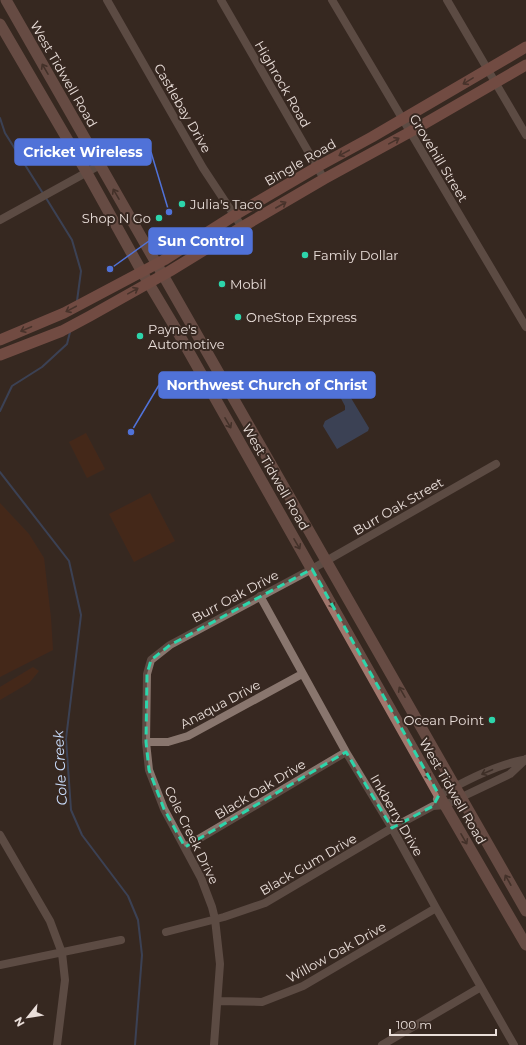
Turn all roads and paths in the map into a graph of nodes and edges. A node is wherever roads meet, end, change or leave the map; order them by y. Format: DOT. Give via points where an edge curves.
graph roads {
  1 [pos="6,0"];
  2 [pos="106,0"];
  3 [pos="221,0"];
  4 [pos="332,0"];
  5 [pos="447,0"];
  6 [pos="0,24"];
  7 [pos="526,47"];
  8 [pos="526,65"];
  9 [pos="487,70"];
  10 [pos="494,83"];
  11 [pos="59,92"];
  12 [pos="45,102"];
  13 [pos="402,119"];
  14 [pos="410,132"];
  15 [pos="526,135"];
  16 [pos="100,165"];
  17 [pos="317,167"];
  18 [pos="87,172"];
  19 [pos="324,179"];
  20 [pos="235,215"];
  21 [pos="0,220"];
  22 [pos="242,227"];
  23 [pos="157,264"];
  24 [pos="142,272"];
  25 [pos="163,275"];
  26 [pos="148,283"];
  27 [pos="526,327"];
  28 [pos="3,339"];
  29 [pos="11,351"];
  30 [pos="0,355"];
  31 [pos="223,380"];
  32 [pos="209,389"];
  33 [pos="267,456"];
  34 [pos="252,464"];
  35 [pos="496,464"];
  36 [pos="326,561"];
  37 [pos="312,569"];
  38 [pos="260,596"];
  39 [pos="170,645"];
  40 [pos="302,674"];
  41 [pos="146,742"];
  42 [pos="346,752"];
  43 [pos="525,759"];
  44 [pos="456,787"];
  45 [pos="439,795"];
  46 [pos="462,797"];
  47 [pos="445,805"];
  48 [pos="433,806"];
  49 [pos="392,828"];
  50 [pos="0,835"];
  51 [pos="185,847"];
  52 [pos="436,908"];
  53 [pos="526,912"];
  54 [pos="215,919"];
  55 [pos="166,932"];
  56 [pos="121,940"];
  57 [pos="526,945"];
  58 [pos="62,953"];
  59 [pos="0,965"];
  60 [pos="481,987"];
  61 [pos="218,1001"];
  62 [pos="57,1045"];
  63 [pos="214,1045"];
  64 [pos="382,1045"];
  65 [pos="514,1045"];
  11 -- 1 [label="main road, West Tidwell Road, one-way"];
  2 -- 20 [label="street, Castlebay Drive" via="204,168"];
  3 -- 17 [label="street, Highrock Road"];
  4 -- 13 [label="street, Grovehill Street"];
  5 -- 9 [label="street"];
  6 -- 12 [label="main road, West Tidwell Road"];
  7 -- 9 [label="main road, Bingle Road"];
  8 -- 10 [label="main road, Bingle Road"];
  9 -- 10 [label="street"];
  9 -- 13 [label="main road, Bingle Road, one-way"];
  10 -- 14 [label="main road, Bingle Road"];
  10 -- 15 [label="street"];
  11 -- 12 [label="main road"];
  11 -- 16 [label="main road, West Tidwell Road"];
  12 -- 18 [label="main road, West Tidwell Road"];
  13 -- 14 [label="street, Grovehill Street"];
  13 -- 17 [label="main road, Bingle Road, one-way"];
  19 -- 14 [label="main road, Bingle Road, one-way"];
  14 -- 27 [label="street, Grovehill Street"];
  16 -- 18 [label="street"];
  23 -- 16 [label="main road, West Tidwell Road, one-way"];
  17 -- 19 [label="street, Highrock Road"];
  17 -- 20 [label="main road, Bingle Road"];
  18 -- 21 [label="street"];
  18 -- 24 [label="main road, West Tidwell Road"];
  22 -- 19 [label="main road, Bingle Road, one-way"];
  20 -- 22 [label="street, Castlebay Drive"];
  20 -- 23 [label="main road, Bingle Road"];
  22 -- 25 [label="main road, Bingle Road"];
  23 -- 24 [label="main road, Bingle Road"];
  23 -- 25 [label="main road, West Tidwell Road"];
  24 -- 26 [label="main road, West Tidwell Road"];
  24 -- 28 [label="main road, Bingle Road, one-way" via="46,321"];
  25 -- 26 [label="main road, Bingle Road"];
  25 -- 31 [label="main road, West Tidwell Road"];
  29 -- 26 [label="main road, Bingle Road, one-way" via="90,316"];
  26 -- 32 [label="main road, West Tidwell Road"];
  28 -- 29 [label="main road"];
  29 -- 30 [label="main road, Bingle Road"];
  31 -- 32 [label="main road"];
  31 -- 33 [label="main road, West Tidwell Road"];
  32 -- 34 [label="main road, West Tidwell Road, one-way"];
  33 -- 34 [label="main road"];
  33 -- 36 [label="main road, West Tidwell Road"];
  34 -- 37 [label="main road, West Tidwell Road, one-way"];
  35 -- 36 [label="street, Burr Oak Street"];
  36 -- 37 [label="street, Burr Oak Street"];
  44 -- 36 [label="main road, West Tidwell Road, one-way"];
  37 -- 38 [label="street, Burr Oak Drive"];
  37 -- 45 [label="main road, West Tidwell Road, one-way"];
  38 -- 39 [label="street, Burr Oak Drive"];
  38 -- 40 [label="street, Inkberry Drive"];
  39 -- 41 [label="street, Cole Creek Drive" via="151,660 147,674"];
  40 -- 41 [label="street, Anaqua Drive" via="188,736 168,742"];
  40 -- 42 [label="street, Inkberry Drive"];
  41 -- 51 [label="street, Cole Creek Drive" via="149,770 164,809"];
  42 -- 49 [label="street, Inkberry Drive"];
  42 -- 51 [label="street, Black Oak Drive"];
  43 -- 44 [label="street, one-way" via="506,764"];
  43 -- 46 [label="street" via="510,774"];
  44 -- 45 [label="street"];
  44 -- 46 [label="main road, West Tidwell Road"];
  45 -- 47 [label="main road, West Tidwell Road"];
  45 -- 48 [label="street"];
  46 -- 47 [label="street"];
  53 -- 46 [label="main road, West Tidwell Road, one-way"];
  47 -- 48 [label="street, Black Gum Drive"];
  47 -- 57 [label="main road, West Tidwell Road, one-way"];
  48 -- 49 [label="street, Black Gum Drive"];
  49 -- 52 [label="street, Inkberry Drive"];
  49 -- 54 [label="street, Black Gum Drive" via="265,903"];
  50 -- 58 [label="street" via="50,921"];
  51 -- 54 [label="street, Cole Creek Drive" via="201,878"];
  52 -- 60 [label="street, Inkberry Drive"];
  52 -- 61 [label="street, Willow Oak Drive" via="303,986 262,1002"];
  54 -- 55 [label="street, Black Gum Drive"];
  54 -- 61 [label="street, Cole Creek Drive" via="220,964"];
  56 -- 58 [label="street"];
  58 -- 59 [label="street"];
  58 -- 62 [label="street" via="65,980"];
  60 -- 64 [label="street"];
  60 -- 65 [label="street, Inkberry Drive"];
  61 -- 63 [label="street, Cole Creek Drive"];
}
